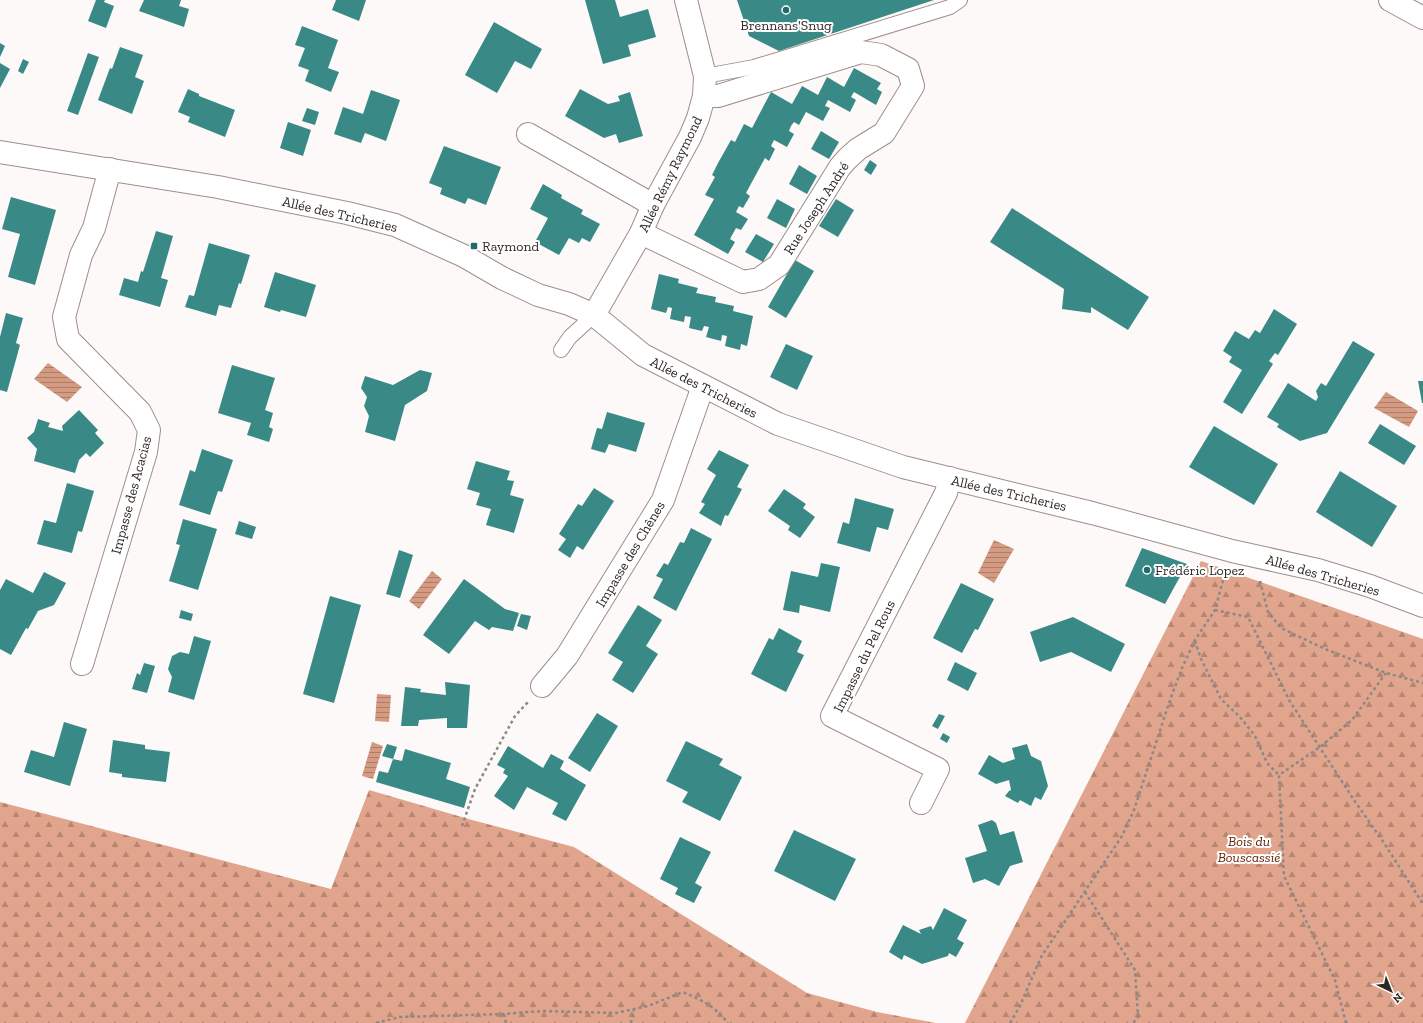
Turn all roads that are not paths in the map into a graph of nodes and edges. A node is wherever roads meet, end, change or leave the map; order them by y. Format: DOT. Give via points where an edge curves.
graph roads {
  1 [pos="686,0"];
  2 [pos="960,0"];
  3 [pos="1390,0"];
  4 [pos="1423,18"];
  5 [pos="705,86"];
  6 [pos="528,134"];
  7 [pos="0,152"];
  8 [pos="110,169"];
  9 [pos="653,206"];
  10 [pos="641,233"];
  11 [pos="594,315"];
  12 [pos="560,350"];
  13 [pos="703,386"];
  14 [pos="950,478"];
  15 [pos="1423,606"];
  16 [pos="82,664"];
  17 [pos="542,686"];
  18 [pos="921,803"];
  1 -- 5 [label="street, Allée Rémy Raymond"];
  2 -- 5 [label="lane" via="950,7 754,67"];
  3 -- 4 [label="street"];
  5 -- 9 [label="street, Allée Rémy Raymond" via="698,118 690,137"];
  5 -- 10 [label="street, Rue Joseph André" via="718,96 861,52 881,55 908,69 913,86 884,133 858,149 840,167 779,264 759,279 743,282"];
  6 -- 9 [label="street"];
  7 -- 8 [label="street, Allée des Tricheries"];
  8 -- 11 [label="street, Allée des Tricheries" via="218,187 395,225 464,256 538,295"];
  8 -- 16 [label="street, Impasse des Acacias" via="94,228 81,255 64,317 68,340 140,412 150,430 146,452"];
  9 -- 10 [label="street, Allée Rémy Raymond"];
  10 -- 11 [label="street, Allée Rémy Raymond"];
  11 -- 12 [label="lane"];
  11 -- 13 [label="street, Allée des Tricheries" via="643,355"];
  13 -- 14 [label="street, Allée des Tricheries" via="778,424 903,467"];
  13 -- 17 [label="street, Impasse des Chênes" via="663,500 567,656"];
  14 -- 15 [label="street, Allée des Tricheries" via="1232,551 1318,570"];
  14 -- 18 [label="street, Impasse du Pel Rous" via="946,493 832,716 938,769"];
}
